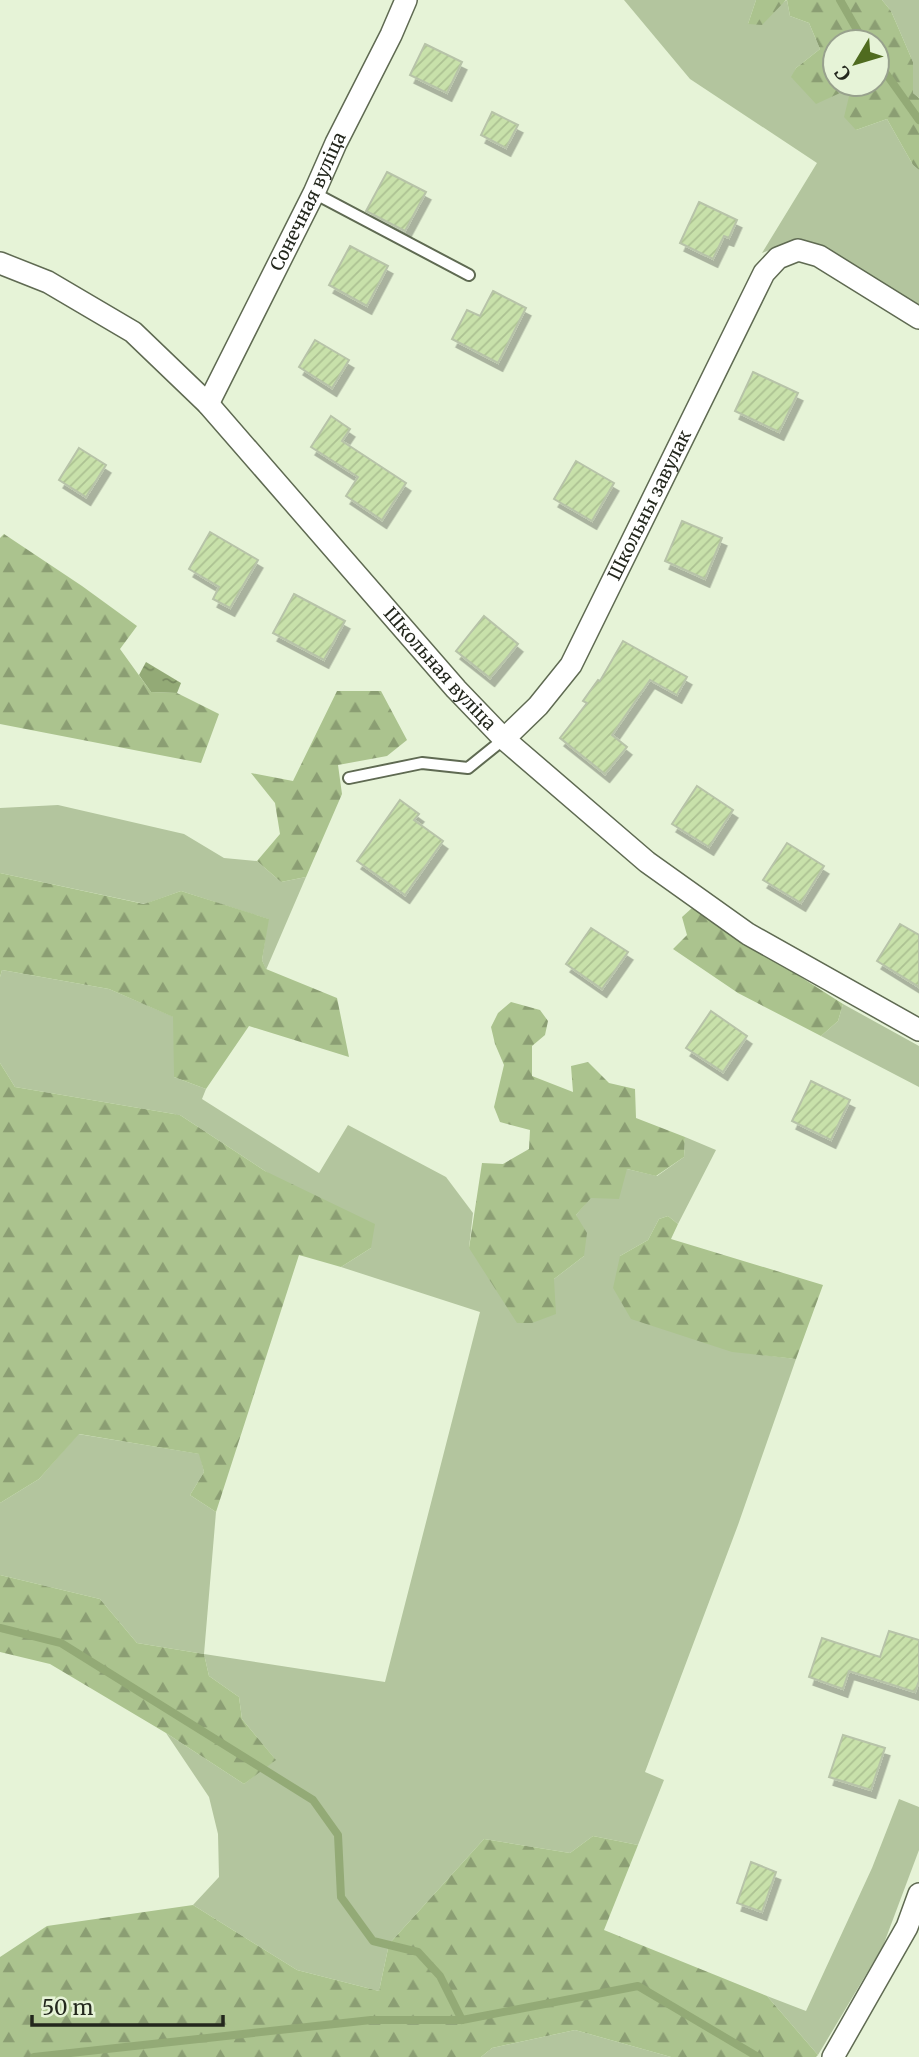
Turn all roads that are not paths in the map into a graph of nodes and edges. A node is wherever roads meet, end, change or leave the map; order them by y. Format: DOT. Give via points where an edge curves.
graph roads {
  1 [pos="406,0"];
  2 [pos="314,193"];
  3 [pos="0,263"];
  4 [pos="469,275"];
  5 [pos="919,318"];
  6 [pos="208,404"];
  7 [pos="504,739"];
  8 [pos="349,778"];
  9 [pos="919,1030"];
  10 [pos="919,1894"];
  11 [pos="913,1930"];
  12 [pos="834,2057"];
  1 -- 2 [label="street, Сонечная вуліца"];
  2 -- 4 [label="lane"];
  2 -- 6 [label="street, Сонечная вуліца"];
  3 -- 6 [label="street, Школьная вуліца" via="48,282 132,332"];
  5 -- 7 [label="street, Школьны завулак" via="819,256 797,250 778,258 764,273 571,665"];
  6 -- 7 [label="street, Школьная вуліца"];
  7 -- 8 [label="lane" via="468,768 422,763"];
  7 -- 9 [label="street, Школьная вуліца" via="647,862 737,926"];
  10 -- 11 [label="street"];
  11 -- 12 [label="street"];
}
